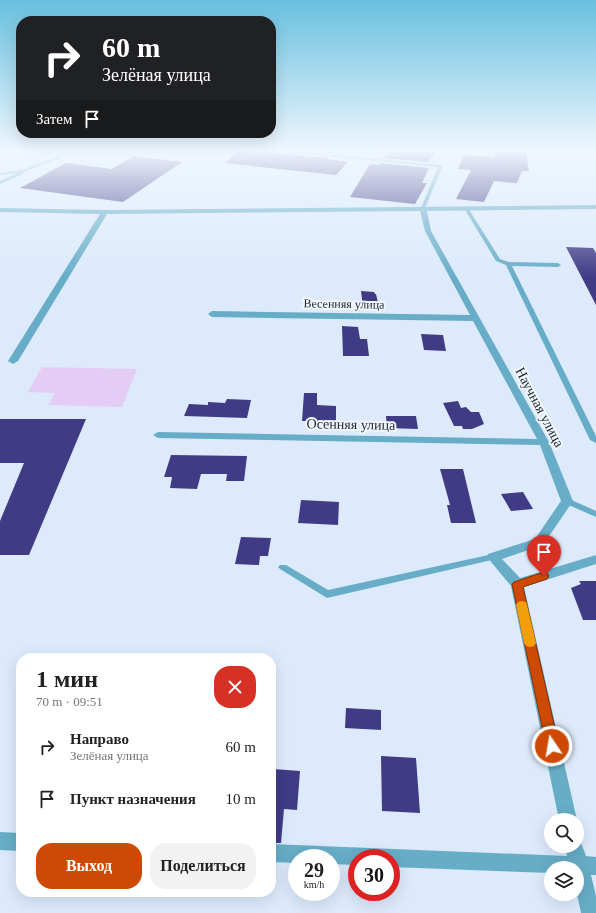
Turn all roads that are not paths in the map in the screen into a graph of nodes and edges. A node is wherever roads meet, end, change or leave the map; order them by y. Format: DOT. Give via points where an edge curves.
graph roads {
  1 [pos="430,193"];
  2 [pos="596,207"];
  3 [pos="423,208"];
  4 [pos="466,208"];
  5 [pos="0,210"];
  6 [pos="105,212"];
  7 [pos="508,264"];
  8 [pos="558,265"];
  9 [pos="212,314"];
  10 [pos="476,318"];
  11 [pos="14,361"];
  12 [pos="158,435"];
  13 [pos="596,441"];
  14 [pos="544,442"];
  15 [pos="567,501"];
  16 [pos="596,514"];
  17 [pos="493,558"];
  18 [pos="596,560"];
  19 [pos="283,567"];
  20 [pos="518,584"];
  21 [pos="567,813"];
  22 [pos="0,841"];
  23 [pos="16,842"];
  24 [pos="276,853"];
  25 [pos="579,853"];
  26 [pos="587,866"];
  27 [pos="591,913"];
  1 -- 3 [label="lane"];
  2 -- 4 [label="street"];
  3 -- 4 [label="street"];
  3 -- 6 [label="street"];
  3 -- 10 [label="street, Научная улица" via="428,231"];
  4 -- 7 [label="lane" via="498,260"];
  5 -- 6 [label="street"];
  6 -- 11 [label="street"];
  7 -- 8 [label="lane"];
  7 -- 13 [label="lane"];
  9 -- 10 [label="street, Весенняя улица"];
  10 -- 14 [label="street, Научная улица"];
  12 -- 14 [label="street, Осенняя улица"];
  14 -- 15 [label="street, Научная улица"];
  15 -- 16 [label="lane"];
  15 -- 17 [label="street" via="539,542"];
  17 -- 19 [label="lane" via="327,594"];
  17 -- 20 [label="street"];
  18 -- 20 [label="street"];
  20 -- 21 [label="street"];
  22 -- 23 [label="street"];
  24 -- 26 [label="street"];
  25 -- 26 [label="street"];
  26 -- 27 [label="street"];
}
